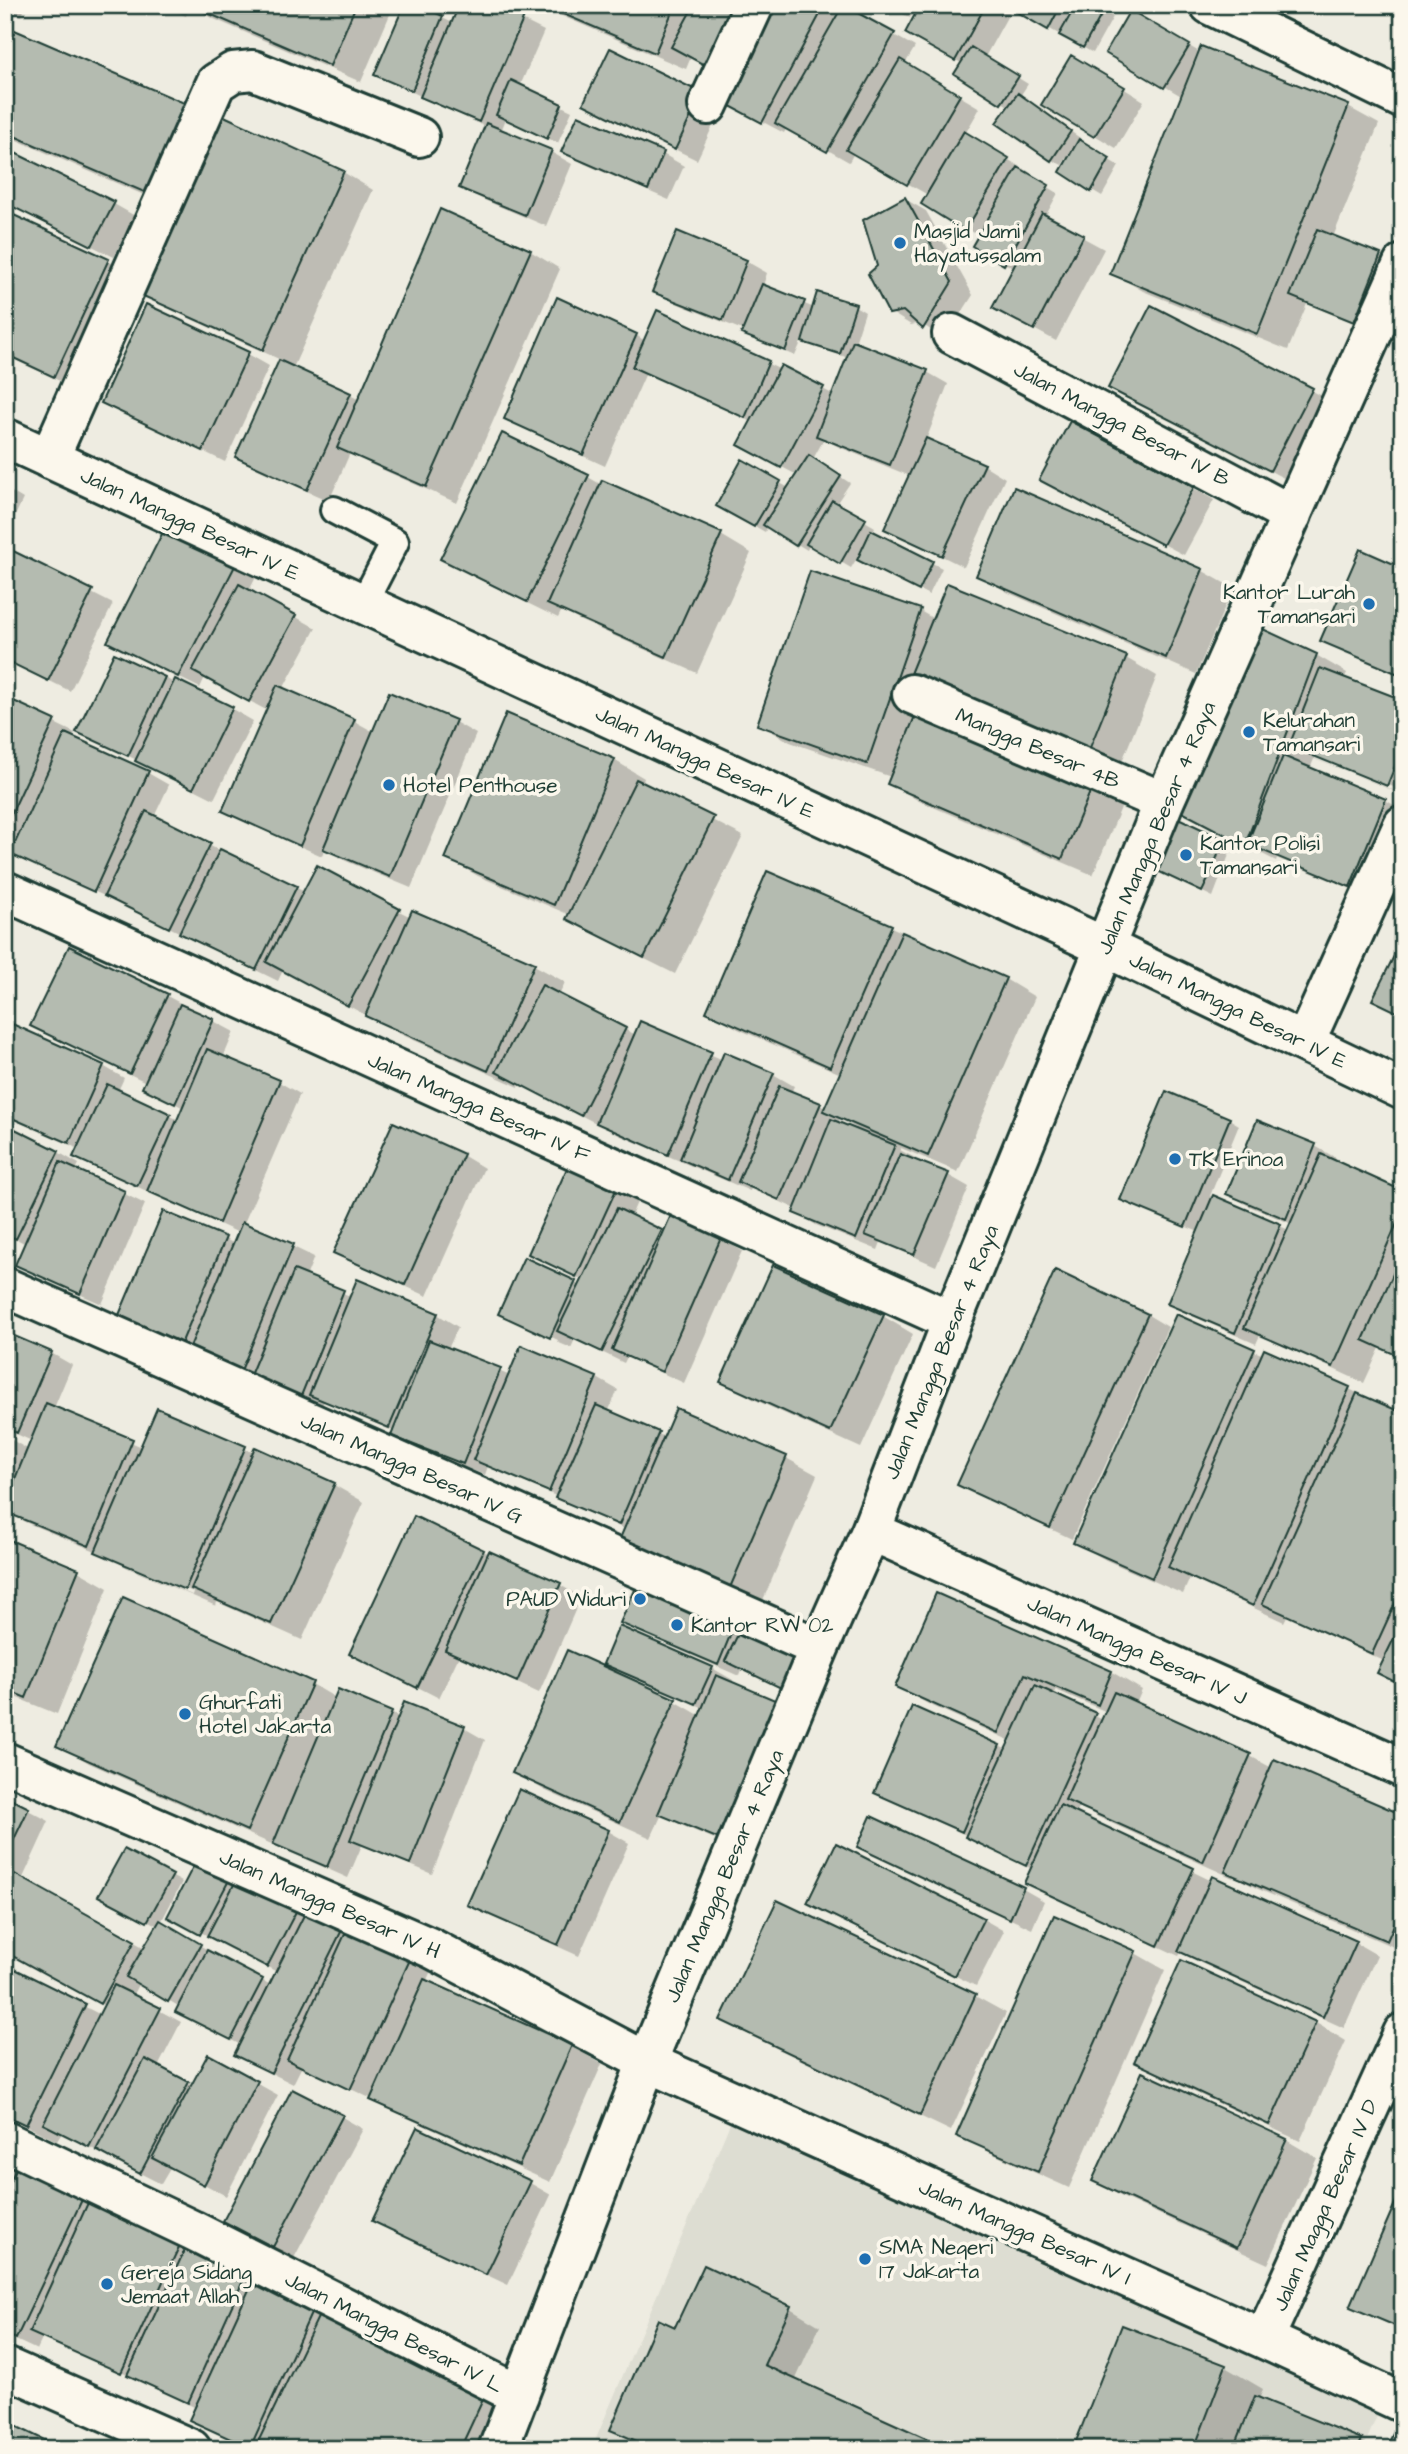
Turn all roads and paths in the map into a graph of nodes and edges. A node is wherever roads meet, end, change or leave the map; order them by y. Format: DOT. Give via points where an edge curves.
graph roads {
  1 [pos="754,5"];
  2 [pos="1210,5"];
  3 [pos="1403,99"];
  4 [pos="708,105"];
  5 [pos="419,137"];
  6 [pos="1403,264"];
  7 [pos="951,334"];
  8 [pos="5,438"];
  9 [pos="49,459"];
  10 [pos="334,510"];
  11 [pos="1292,515"];
  12 [pos="363,604"];
  13 [pos="912,694"];
  14 [pos="1164,802"];
  15 [pos="1403,825"];
  16 [pos="5,891"];
  17 [pos="1105,947"];
  18 [pos="1306,1042"];
  19 [pos="1403,1090"];
  20 [pos="5,1287"];
  21 [pos="952,1321"];
  22 [pos="871,1531"];
  23 [pos="819,1648"];
  24 [pos="5,1762"];
  25 [pos="1403,1768"];
  26 [pos="1403,2033"];
  27 [pos="647,2062"];
  28 [pos="5,2141"];
  29 [pos="1264,2339"];
  30 [pos="5,2367"];
  31 [pos="519,2395"];
  32 [pos="1403,2403"];
  33 [pos="191,2449"];
  34 [pos="498,2449"];
  1 -- 4 [label="street"];
  2 -- 3 [label="street"];
  5 -- 9 [label="street" via="253,70 233,72 216,83"];
  6 -- 11 [label="street, Jalan Mangga Besar 4 Raya"];
  7 -- 11 [label="street, Jalan Mangga Besar IV B"];
  8 -- 9 [label="street, Jalan Mangga Besar IV E"];
  9 -- 12 [label="street, Jalan Mangga Besar IV E"];
  10 -- 12 [label="lane" via="395,542"];
  11 -- 14 [label="street, Jalan Mangga Besar 4 Raya"];
  12 -- 17 [label="street, Jalan Mangga Besar IV E"];
  13 -- 14 [label="street, Mangga Besar 4B"];
  14 -- 17 [label="street, Jalan Mangga Besar 4 Raya"];
  15 -- 18 [label="street"];
  16 -- 21 [label="street, Jalan Mangga Besar IV F"];
  17 -- 18 [label="street, Jalan Mangga Besar IV E"];
  17 -- 21 [label="street, Jalan Mangga Besar 4 Raya"];
  18 -- 19 [label="street, Jalan Mangga Besar IV E"];
  20 -- 23 [label="street, Jalan Mangga Besar IV G"];
  21 -- 22 [label="street, Jalan Mangga Besar 4 Raya"];
  22 -- 23 [label="street, Jalan Mangga Besar 4 Raya"];
  22 -- 25 [label="street, Jalan Mangga Besar IV J"];
  23 -- 27 [label="street, Jalan Mangga Besar 4 Raya"];
  24 -- 27 [label="street, Jalan Mangga Besar IV H" via="431,1948"];
  26 -- 29 [label="street, Jalan Magga Besar IV D"];
  27 -- 29 [label="street, Jalan Mangga Besar IV I"];
  27 -- 31 [label="street, Jalan Mangga Besar 4 Raya"];
  28 -- 31 [label="street, Jalan Mangga Besar IV L"];
  29 -- 32 [label="street, Jalan Mangga Besar IV I"];
  30 -- 33 [label="street"];
  31 -- 34 [label="street, Jalan Mangga Besar 4 Raya"];
}
